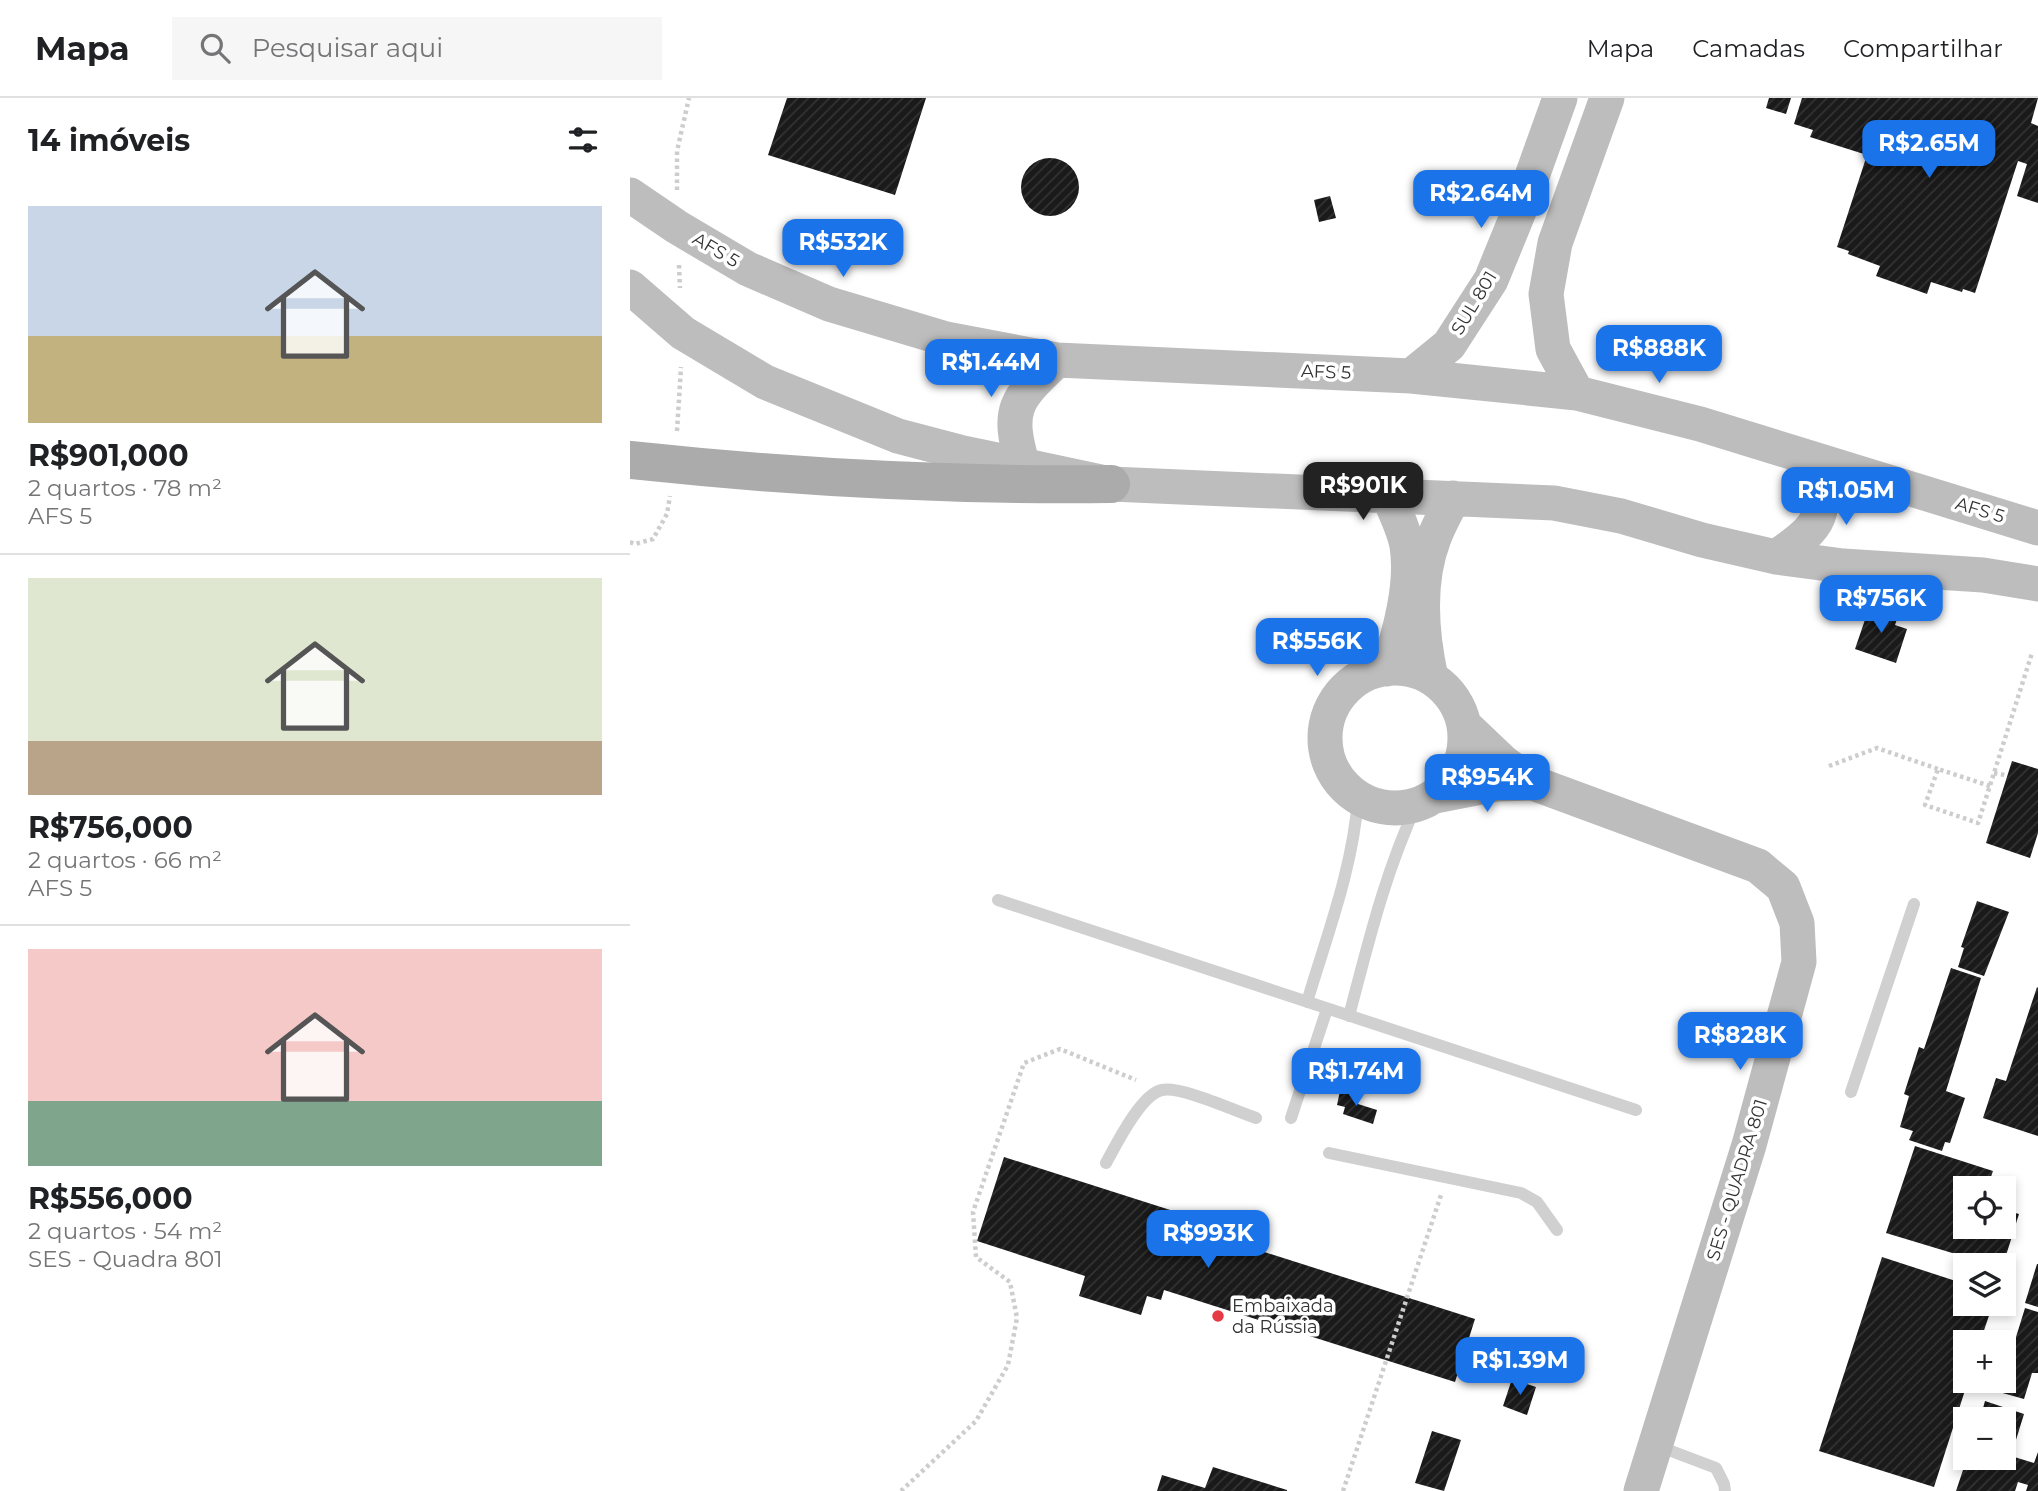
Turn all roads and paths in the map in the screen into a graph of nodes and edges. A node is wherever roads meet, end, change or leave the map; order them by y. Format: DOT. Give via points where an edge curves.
graph roads {
  1 [pos="1560,98"];
  2 [pos="1607,98"];
  3 [pos="1536,161"];
  4 [pos="1579,177"];
  5 [pos="630,195"];
  6 [pos="630,287"];
  7 [pos="1057,360"];
  8 [pos="1411,376"];
  9 [pos="1577,393"];
  10 [pos="1813,459"];
  11 [pos="630,460"];
  12 [pos="1023,466"];
  13 [pos="1111,484"];
  14 [pos="1388,495"];
  15 [pos="1453,498"];
  16 [pos="2038,528"];
  17 [pos="1776,557"];
  18 [pos="2038,584"];
  19 [pos="1415,586"];
  20 [pos="2032,653"];
  21 [pos="1387,669"];
  22 [pos="1431,678"];
  23 [pos="1464,725"];
  24 [pos="1829,766"];
  25 [pos="1938,769"];
  26 [pos="1994,773"];
  27 [pos="2005,775"];
  28 [pos="1533,783"];
  29 [pos="1990,786"];
  30 [pos="1359,798"];
  31 [pos="1426,800"];
  32 [pos="998,900"];
  33 [pos="1914,904"];
  34 [pos="1307,1002"];
  35 [pos="1326,1009"];
  36 [pos="1349,1016"];
  37 [pos="1160,1090"];
  38 [pos="1851,1092"];
  39 [pos="1636,1110"];
  40 [pos="1256,1118"];
  41 [pos="1291,1118"];
  42 [pos="1329,1153"];
  43 [pos="1106,1163"];
  44 [pos="1447,1177"];
  45 [pos="1557,1230"];
  46 [pos="1656,1446"];
  47 [pos="901,1491"];
  48 [pos="1343,1491"];
  49 [pos="1641,1491"];
  50 [pos="1724,1491"];
  1 -- 3 [label="main road, SUL 801"];
  2 -- 4 [label="main road"];
  3 -- 4 [label="main road"];
  3 -- 8 [label="main road, SUL 801" via="1491,280 1449,345"];
  4 -- 9 [label="main road" via="1555,243 1546,294 1553,349"];
  5 -- 7 [label="main road, AFS 5" via="748,269 829,304 946,339"];
  6 -- 12 [label="main road" via="682,333 765,382 898,436"];
  7 -- 8 [label="main road, AFS 5"];
  7 -- 12 [label="main road" via="1020,400 1013,420"];
  8 -- 9 [label="main road, AFS 5"];
  9 -- 10 [label="main road, AFS 5"];
  10 -- 16 [label="main road, AFS 5"];
  10 -- 17 [label="main road" via="1822,489 1820,518 1804,538"];
  11 -- 13 [label="main road" via="876,479"];
  12 -- 13 [label="main road"];
  13 -- 14 [label="main road"];
  14 -- 15 [label="main road"];
  14 -- 19 [label="main road" via="1403,529"];
  15 -- 17 [label="main road" via="1554,503"];
  15 -- 19 [label="main road"];
  17 -- 18 [label="main road"];
  19 -- 21 [label="main road"];
  19 -- 22 [label="main road"];
  20 -- 26 [label="path"];
  21 -- 22 [label="main road" via="1418,671"];
  21 -- 30 [label="main road" via="1353,681 1337,698 1327,719 1325,743 1330,765"];
  22 -- 23 [label="main road" via="1453,697"];
  23 -- 28 [label="main road, SES - QUADRA 801"];
  23 -- 31 [label="main road" via="1463,760 1452,780"];
  24 -- 25 [label="path" via="1877,748"];
  25 -- 29 [label="path"];
  25 -- 29 [label="path" via="1926,806 1978,823"];
  26 -- 27 [label="path"];
  26 -- 29 [label="path"];
  28 -- 31 [label="main road, SES - QUADRA 801" via="1496,784"];
  28 -- 46 [label="main road, SES - QUADRA 801" via="1758,866 1783,887 1797,923 1796,975"];
  30 -- 31 [label="main road" via="1397,808"];
  30 -- 34 [label="lane" via="1353,842"];
  31 -- 36 [label="lane" via="1400,841"];
  32 -- 34 [label="lane"];
  33 -- 38 [label="lane"];
  34 -- 35 [label="lane"];
  35 -- 36 [label="lane"];
  35 -- 41 [label="lane"];
  36 -- 39 [label="lane"];
  37 -- 40 [label="lane" via="1176,1089"];
  37 -- 43 [label="lane" via="1148,1098"];
  37 -- 47 [label="path" via="1060,1049 1024,1063 973,1212 975,1257 1010,1282 1017,1318 1008,1365 976,1421"];
  42 -- 44 [label="lane"];
  44 -- 45 [label="lane" via="1521,1193 1537,1202"];
  44 -- 48 [label="path"];
  46 -- 49 [label="main road, SES - QUADRA 801"];
  46 -- 50 [label="lane" via="1716,1468"];
}
